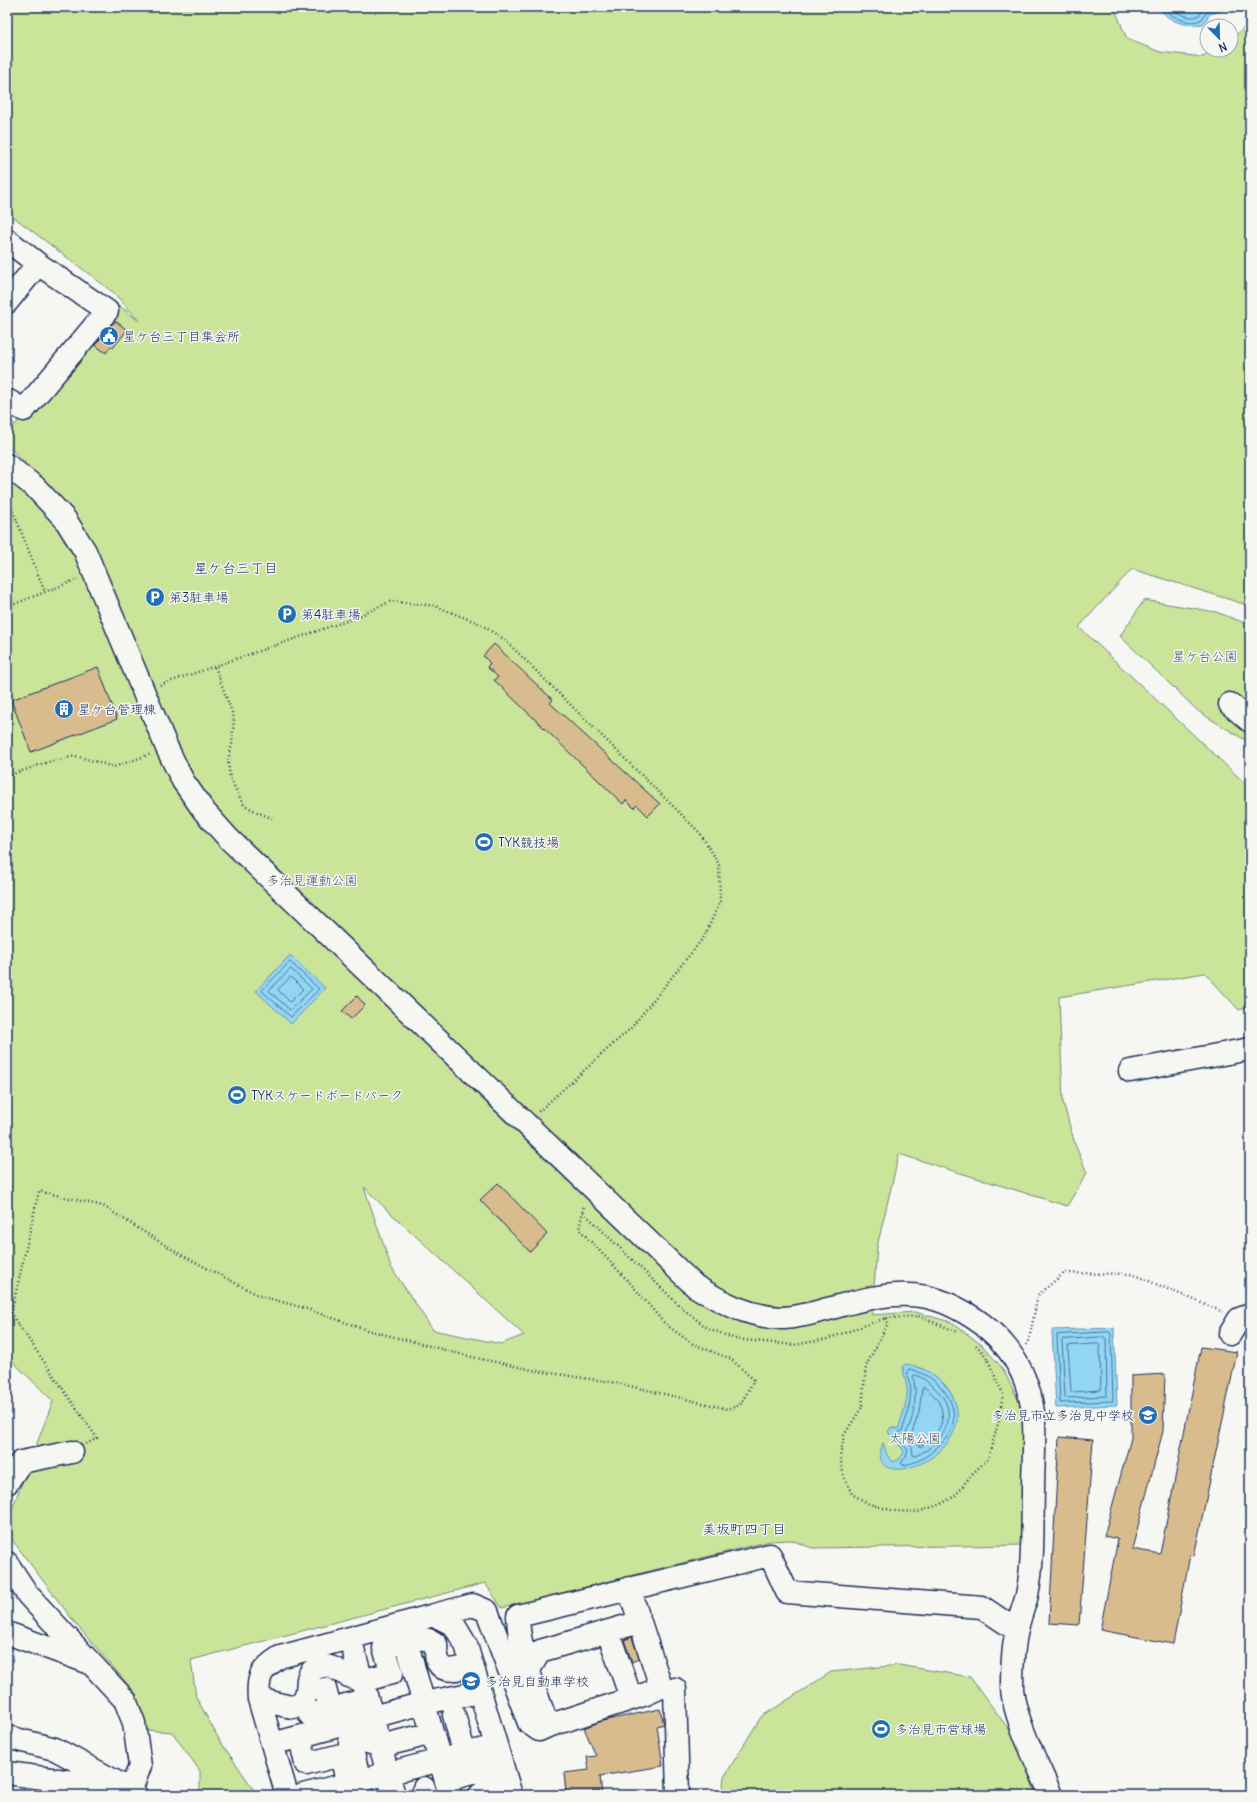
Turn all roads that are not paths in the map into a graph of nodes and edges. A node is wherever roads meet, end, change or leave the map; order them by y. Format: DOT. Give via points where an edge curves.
graph roads {
  1 [pos="7,240"];
  2 [pos="38,264"];
  3 [pos="7,302"];
  4 [pos="7,400"];
  5 [pos="7,465"];
  6 [pos="1230,704"];
  7 [pos="1250,721"];
  8 [pos="1250,1049"];
  9 [pos="1130,1071"];
  10 [pos="72,1452"];
  11 [pos="7,1483"];
  12 [pos="7,1563"];
  13 [pos="7,1577"];
  14 [pos="629,1588"];
  15 [pos="28,1595"];
  16 [pos="434,1615"];
  17 [pos="639,1619"];
  18 [pos="1016,1630"];
  19 [pos="404,1632"];
  20 [pos="608,1632"];
  21 [pos="7,1633"];
  22 [pos="350,1638"];
  23 [pos="526,1660"];
  24 [pos="95,1665"];
  25 [pos="472,1665"];
  26 [pos="675,1688"];
  27 [pos="480,1692"];
  28 [pos="259,1698"];
  29 [pos="631,1698"];
  30 [pos="367,1699"];
  31 [pos="424,1703"];
  32 [pos="310,1715"];
  33 [pos="461,1722"];
  34 [pos="548,1726"];
  35 [pos="300,1736"];
  36 [pos="7,1737"];
  37 [pos="272,1744"];
  38 [pos="381,1746"];
  39 [pos="7,1773"];
  40 [pos="504,1773"];
  41 [pos="388,1774"];
  42 [pos="440,1775"];
  43 [pos="472,1777"];
  44 [pos="345,1787"];
  45 [pos="134,1792"];
  46 [pos="287,1795"];
  47 [pos="303,1795"];
  48 [pos="394,1795"];
  49 [pos="678,1795"];
  50 [pos="1051,1795"];
  1 -- 2 [label="street"];
  2 -- 3 [label="street"];
  2 -- 4 [label="street" via="107,311 24,410"];
  5 -- 18 [label="street" via="35,487 65,519 85,550 166,748 183,781 204,811 229,840 695,1286 727,1305 758,1315 783,1318 812,1314 885,1295 922,1296 946,1303 999,1337 1015,1359 1026,1382 1034,1422 1032,1538 1027,1594"];
  6 -- 7 [label="street"];
  8 -- 9 [label="street"];
  10 -- 11 [label="street" via="21,1462"];
  12 -- 15 [label="street"];
  13 -- 15 [label="street"];
  14 -- 17 [label="street"];
  14 -- 18 [label="street" via="770,1555 787,1592 982,1607"];
  14 -- 23 [label="street" via="518,1616"];
  15 -- 24 [label="street"];
  16 -- 19 [label="street"];
  16 -- 25 [label="street" via="454,1625 466,1645"];
  16 -- 34 [label="street" via="472,1605 487,1611 529,1723 539,1730"];
  17 -- 20 [label="street"];
  17 -- 23 [label="street"];
  17 -- 29 [label="street" via="661,1686"];
  18 -- 50 [label="street" via="1012,1688 1020,1722"];
  19 -- 22 [label="street"];
  19 -- 25 [label="street" via="420,1638 429,1638 436,1644 436,1659 440,1666 452,1671"];
  19 -- 30 [label="street" via="384,1648 392,1673"];
  19 -- 31 [label="street"];
  20 -- 23 [label="street" via="540,1651"];
  20 -- 29 [label="street"];
  21 -- 24 [label="street"];
  22 -- 28 [label="street" via="280,1657 266,1666 258,1683"];
  22 -- 30 [label="street"];
  23 -- 34 [label="street"];
  24 -- 45 [label="street" via="125,1700 134,1723 140,1766"];
  25 -- 27 [label="street"];
  26 -- 49 [label="street"];
  27 -- 31 [label="street"];
  27 -- 40 [label="street"];
  28 -- 30 [label="street" via="281,1706 293,1707 304,1700 308,1678 313,1671 324,1666 338,1669 349,1677"];
  28 -- 37 [label="street"];
  29 -- 34 [label="street"];
  30 -- 31 [label="street"];
  30 -- 32 [label="street" via="328,1699"];
  30 -- 35 [label="street"];
  30 -- 38 [label="street"];
  31 -- 42 [label="street"];
  33 -- 43 [label="street"];
  35 -- 37 [label="street"];
  35 -- 44 [label="street" via="306,1764 340,1755"];
  36 -- 45 [label="street" via="55,1749"];
  37 -- 46 [label="street"];
  38 -- 41 [label="street"];
  38 -- 42 [label="street" via="416,1731"];
  38 -- 44 [label="street" via="357,1740 350,1742"];
  39 -- 45 [label="street"];
  40 -- 43 [label="street"];
  40 -- 43 [label="street" via="486,1791"];
  41 -- 42 [label="street"];
  41 -- 44 [label="street"];
  41 -- 48 [label="street"];
  42 -- 43 [label="street"];
  44 -- 47 [label="street"];
}
